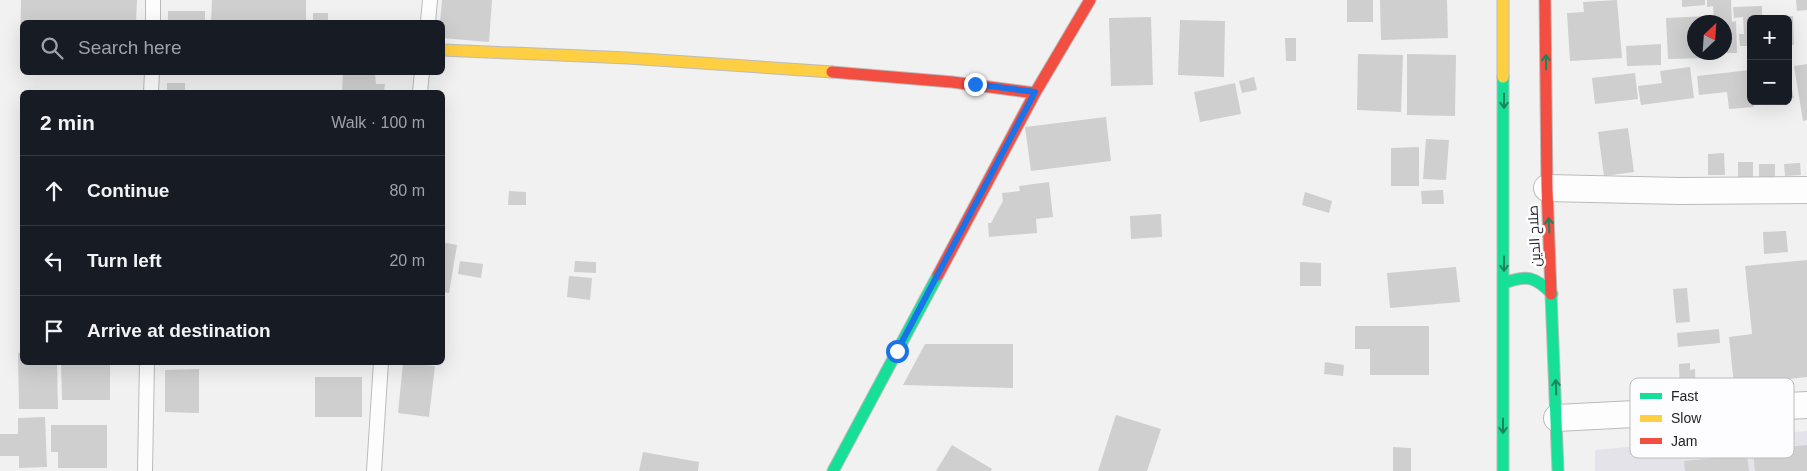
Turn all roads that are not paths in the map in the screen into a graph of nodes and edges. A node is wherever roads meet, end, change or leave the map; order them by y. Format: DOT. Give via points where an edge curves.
graph roads {
  1 [pos="153,0"];
  2 [pos="430,0"];
  3 [pos="1090,0"];
  4 [pos="1504,0"];
  5 [pos="1545,0"];
  6 [pos="153,20"];
  7 [pos="428,20"];
  8 [pos="445,50"];
  9 [pos="152,75"];
  10 [pos="422,75"];
  11 [pos="152,90"];
  12 [pos="420,90"];
  13 [pos="1035,92"];
  14 [pos="1547,188"];
  15 [pos="1807,190"];
  16 [pos="1504,283"];
  17 [pos="1552,294"];
  18 [pos="147,365"];
  19 [pos="381,365"];
  20 [pos="1807,405"];
  21 [pos="1794,406"];
  22 [pos="1630,414"];
  23 [pos="1557,418"];
  24 [pos="145,471"];
  25 [pos="374,471"];
  26 [pos="833,471"];
  27 [pos="1503,471"];
  28 [pos="1558,471"];
  1 -- 6 [label="lane"];
  2 -- 7 [label="lane"];
  3 -- 13 [label="main road"];
  4 -- 16 [label="main road, صلاح الدين, one-way"];
  14 -- 5 [label="main road, صلاح الدين, one-way"];
  8 -- 13 [label="main road" via="720,63"];
  9 -- 11 [label="lane"];
  10 -- 12 [label="lane"];
  13 -- 26 [label="main road"];
  14 -- 15 [label="street"];
  17 -- 14 [label="main road, صلاح الدين, one-way"];
  16 -- 17 [label="main road" via="1522,276 1539,280"];
  16 -- 27 [label="main road, صلاح الدين, one-way"];
  23 -- 17 [label="main road, صلاح الدين, one-way"];
  18 -- 24 [label="lane"];
  19 -- 25 [label="lane"];
  20 -- 21 [label="street"];
  22 -- 23 [label="street"];
  23 -- 28 [label="main road, صلاح الدين"];
}
